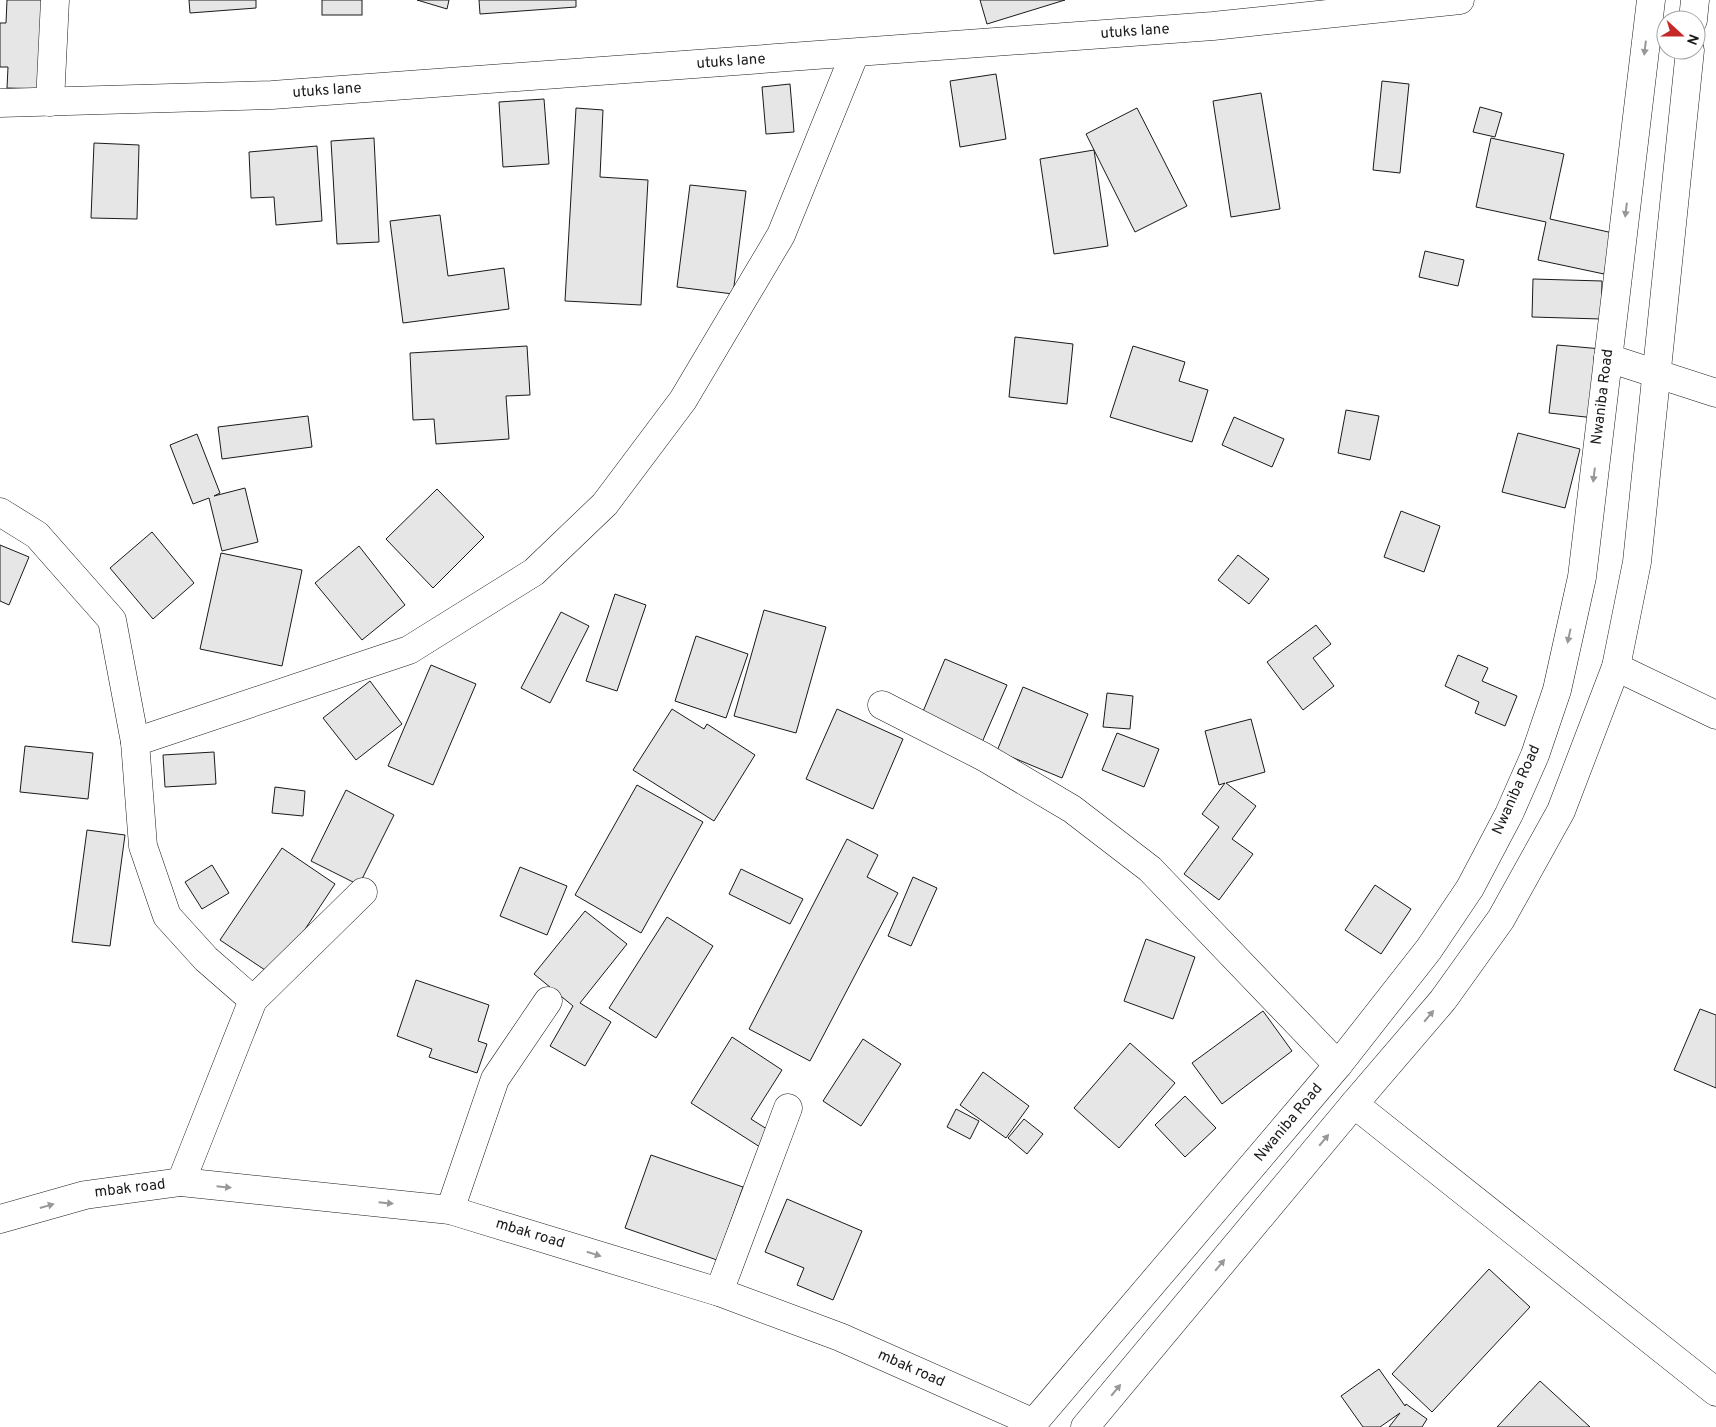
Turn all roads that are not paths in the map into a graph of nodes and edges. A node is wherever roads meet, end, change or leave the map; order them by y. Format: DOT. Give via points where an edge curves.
graph roads {
  1 [pos="55,0"];
  2 [pos="1460,0"];
  3 [pos="1651,0"];
  4 [pos="855,53"];
  5 [pos="1689,60"];
  6 [pos="50,102"];
  7 [pos="0,103"];
  8 [pos="1608,358"];
  9 [pos="1656,374"];
  10 [pos="1716,392"];
  11 [pos="0,512"];
  12 [pos="1616,668"];
  13 [pos="882,705"];
  14 [pos="1716,715"];
  15 [pos="134,742"];
  16 [pos="363,892"];
  17 [pos="253,1000"];
  18 [pos="548,1001"];
  19 [pos="1338,1065"];
  20 [pos="1354,1104"];
  21 [pos="788,1108"];
  22 [pos="181,1182"];
  23 [pos="450,1210"];
  24 [pos="0,1219"];
  25 [pos="719,1292"];
  26 [pos="1716,1392"];
  27 [pos="1032,1425"];
  28 [pos="1085,1427"];
  1 -- 6 [label="street"];
  2 -- 4 [label="street, utuks lane" via="1213,26"];
  3 -- 8 [label="street, Nwaniba Road, one-way"];
  4 -- 6 [label="street, utuks lane" via="272,95"];
  4 -- 15 [label="street" via="781,235 683,400 605,504 534,572 409,650"];
  5 -- 9 [label="street"];
  6 -- 7 [label="street, utuks lane"];
  8 -- 9 [label="street"];
  8 -- 19 [label="street, Nwaniba Road, one-way" via="1582,577 1557,690 1535,754 1509,814 1470,888 1429,949"];
  9 -- 10 [label="street"];
  9 -- 12 [label="street" via="1636,562"];
  11 -- 15 [label="street" via="37,535 112,620"];
  12 -- 14 [label="street"];
  20 -- 12 [label="street, one-way" via="1443,1000 1501,919 1561,810"];
  13 -- 19 [label="street" via="984,757 1072,809 1142,863"];
  15 -- 17 [label="street" via="142,846 167,916 206,959"];
  16 -- 17 [label="street"];
  17 -- 22 [label="street"];
  18 -- 23 [label="street" via="495,1079"];
  19 -- 27 [label="street, Nwaniba Road"];
  20 -- 26 [label="street"];
  28 -- 20 [label="street, one-way"];
  21 -- 25 [label="street"];
  22 -- 23 [label="street, mbak road, one-way"];
  24 -- 22 [label="street, mbak road, one-way" via="85,1195"];
  23 -- 25 [label="street, mbak road, one-way"];
  25 -- 27 [label="street, mbak road" via="840,1337"];
}
